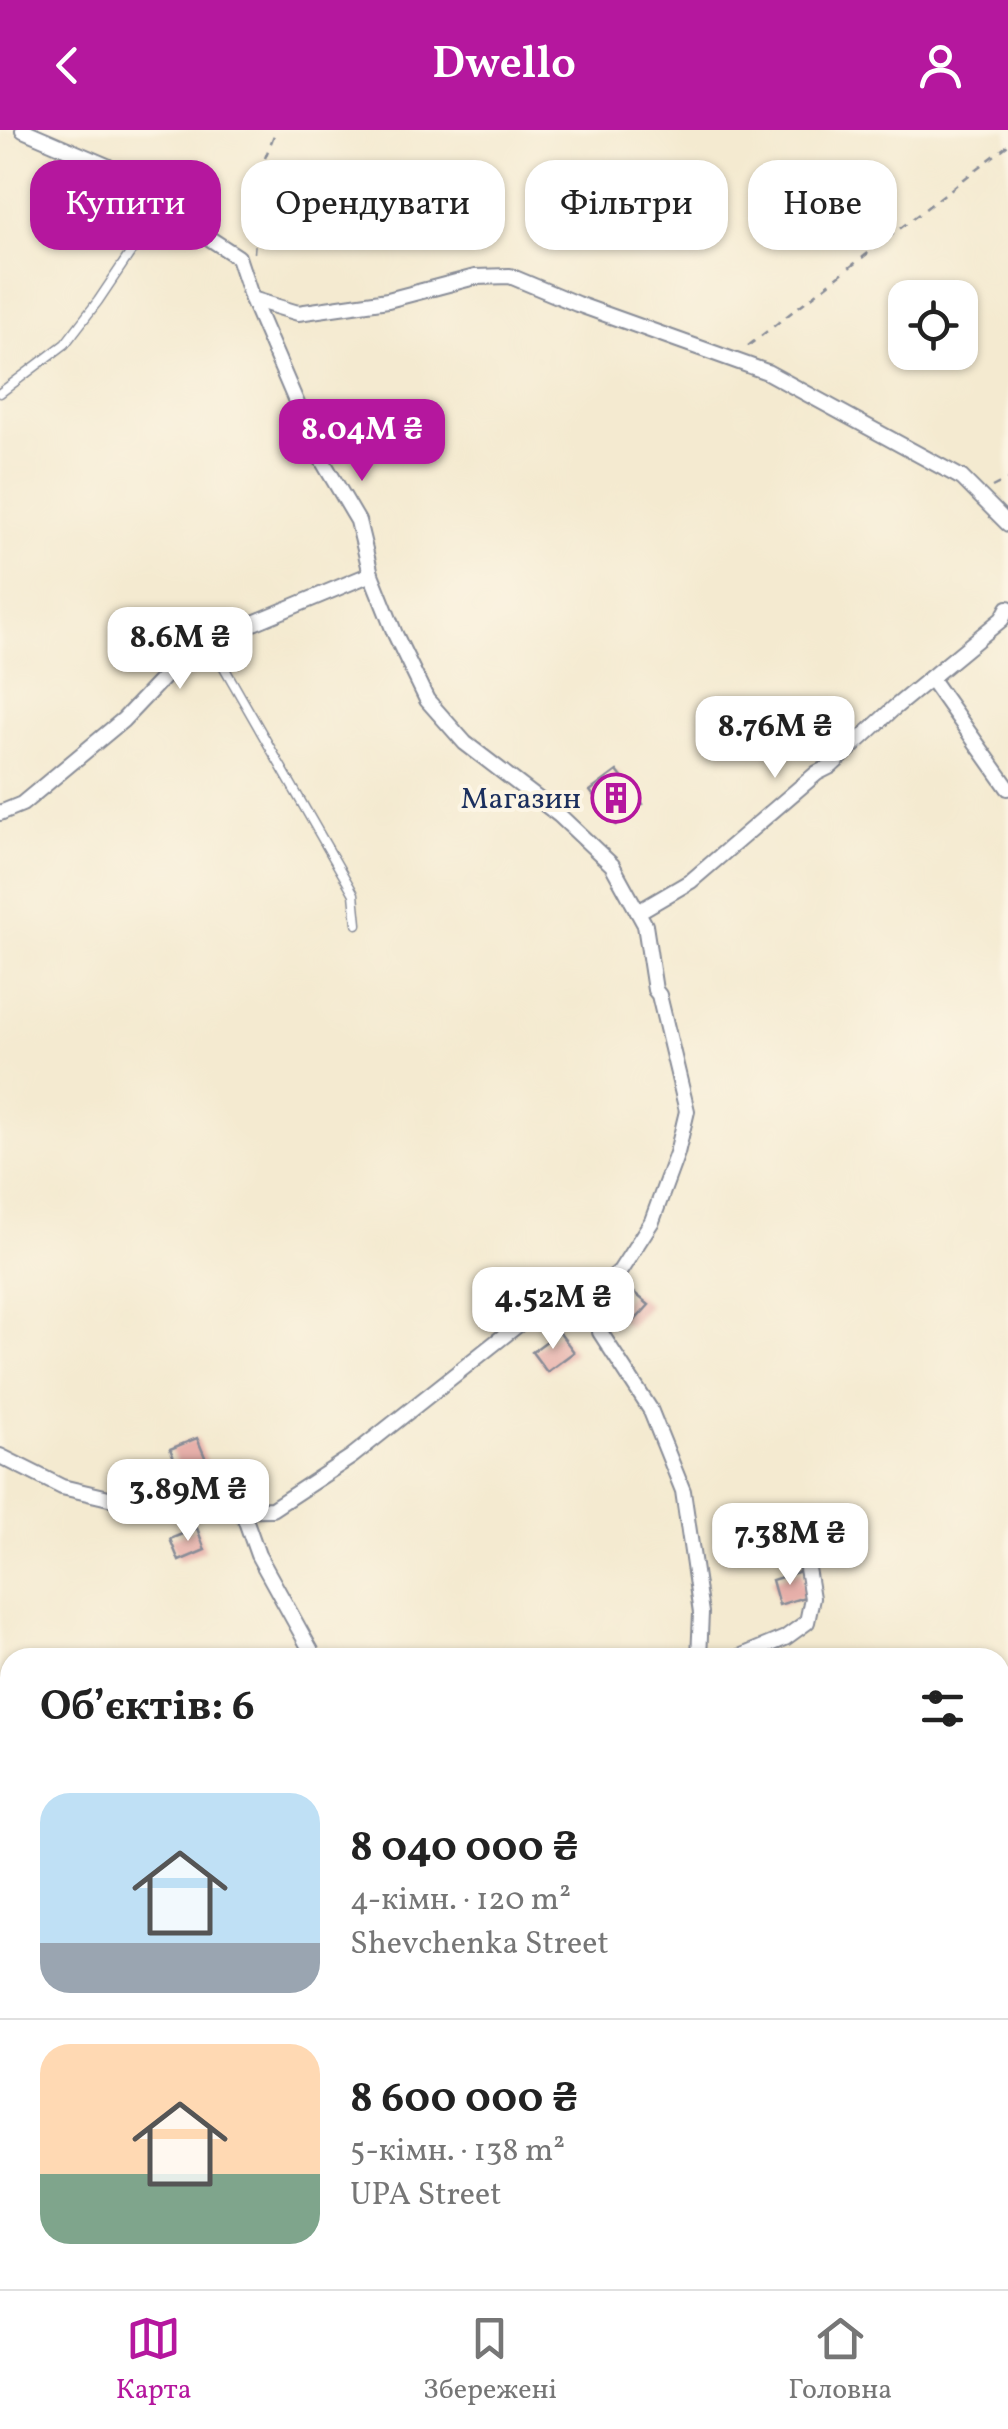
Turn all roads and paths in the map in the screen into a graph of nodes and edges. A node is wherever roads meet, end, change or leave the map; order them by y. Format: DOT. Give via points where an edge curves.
graph roads {
  1 [pos="23,130"];
  2 [pos="276,130"];
  3 [pos="1008,145"];
  4 [pos="93,160"];
  5 [pos="221,246"];
  6 [pos="132,250"];
  7 [pos="254,252"];
  8 [pos="252,299"];
  9 [pos="731,359"];
  10 [pos="0,393"];
  11 [pos="1008,524"];
  12 [pos="371,574"];
  13 [pos="1008,608"];
  14 [pos="218,640"];
  15 [pos="930,679"];
  16 [pos="1008,788"];
  17 [pos="0,813"];
  18 [pos="638,912"];
  19 [pos="357,924"];
  20 [pos="604,1285"];
  21 [pos="0,1456"];
  22 [pos="242,1510"];
  23 [pos="798,1515"];
  24 [pos="309,1648"];
  25 [pos="699,1648"];
  26 [pos="761,1648"];
  1 -- 4 [label="street"];
  2 -- 7 [label="path" via="260,171"];
  3 -- 9 [label="path"];
  5 -- 8 [label="street" via="238,257"];
  6 -- 10 [label="lane" via="65,344"];
  8 -- 9 [label="street" via="298,313 510,276"];
  8 -- 12 [label="street" via="320,455 358,520"];
  9 -- 11 [label="street" via="962,478"];
  12 -- 14 [label="street"];
  12 -- 18 [label="street" via="427,700 466,743 612,865"];
  13 -- 15 [label="street"];
  14 -- 17 [label="street" via="182,660 124,720 22,804"];
  14 -- 19 [label="lane" via="216,654 354,894"];
  15 -- 16 [label="street"];
  15 -- 18 [label="street" via="692,881"];
  18 -- 20 [label="street" via="687,1111 652,1222"];
  20 -- 22 [label="street" via="590,1297 524,1320 351,1457 272,1509"];
  20 -- 25 [label="street" via="600,1332 650,1409 683,1491 701,1613"];
  21 -- 22 [label="street" via="62,1487 130,1503"];
  22 -- 24 [label="street" via="258,1555"];
  23 -- 26 [label="street" via="812,1598 807,1622"];
}
